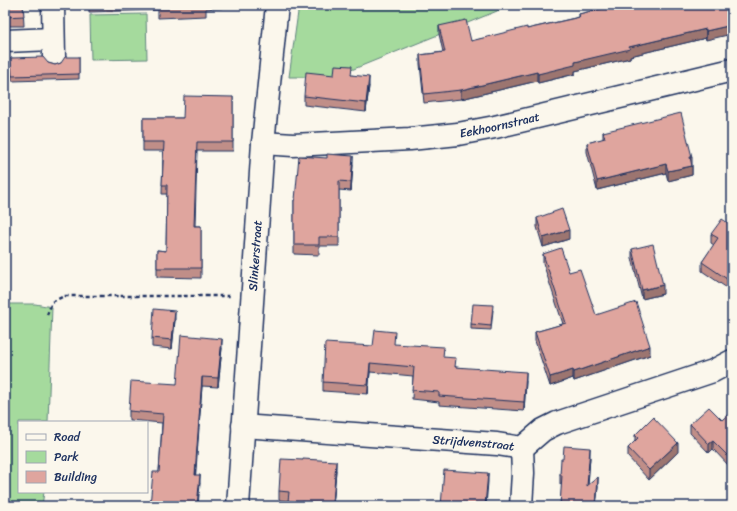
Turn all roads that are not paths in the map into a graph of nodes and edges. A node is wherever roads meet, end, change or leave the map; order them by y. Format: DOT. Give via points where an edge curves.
graph roads {
  1 [pos="53,5"];
  2 [pos="278,5"];
  3 [pos="5,41"];
  4 [pos="732,70"];
  5 [pos="262,143"];
  6 [pos="732,361"];
  7 [pos="243,426"];
  8 [pos="522,448"];
  9 [pos="238,506"];
  10 [pos="521,506"];
  1 -- 3 [label="street" via="53,48"];
  2 -- 5 [label="street, Slinkerstraat"];
  4 -- 5 [label="street, Eekhoornstraat" via="458,134 294,145"];
  5 -- 7 [label="street, Slinkerstraat"];
  6 -- 8 [label="street, Strijdvenstraat" via="713,371 557,423 543,430"];
  7 -- 8 [label="street, Strijdvenstraat" via="490,443"];
  7 -- 9 [label="street, Slinkerstraat"];
  8 -- 10 [label="street"];
}
